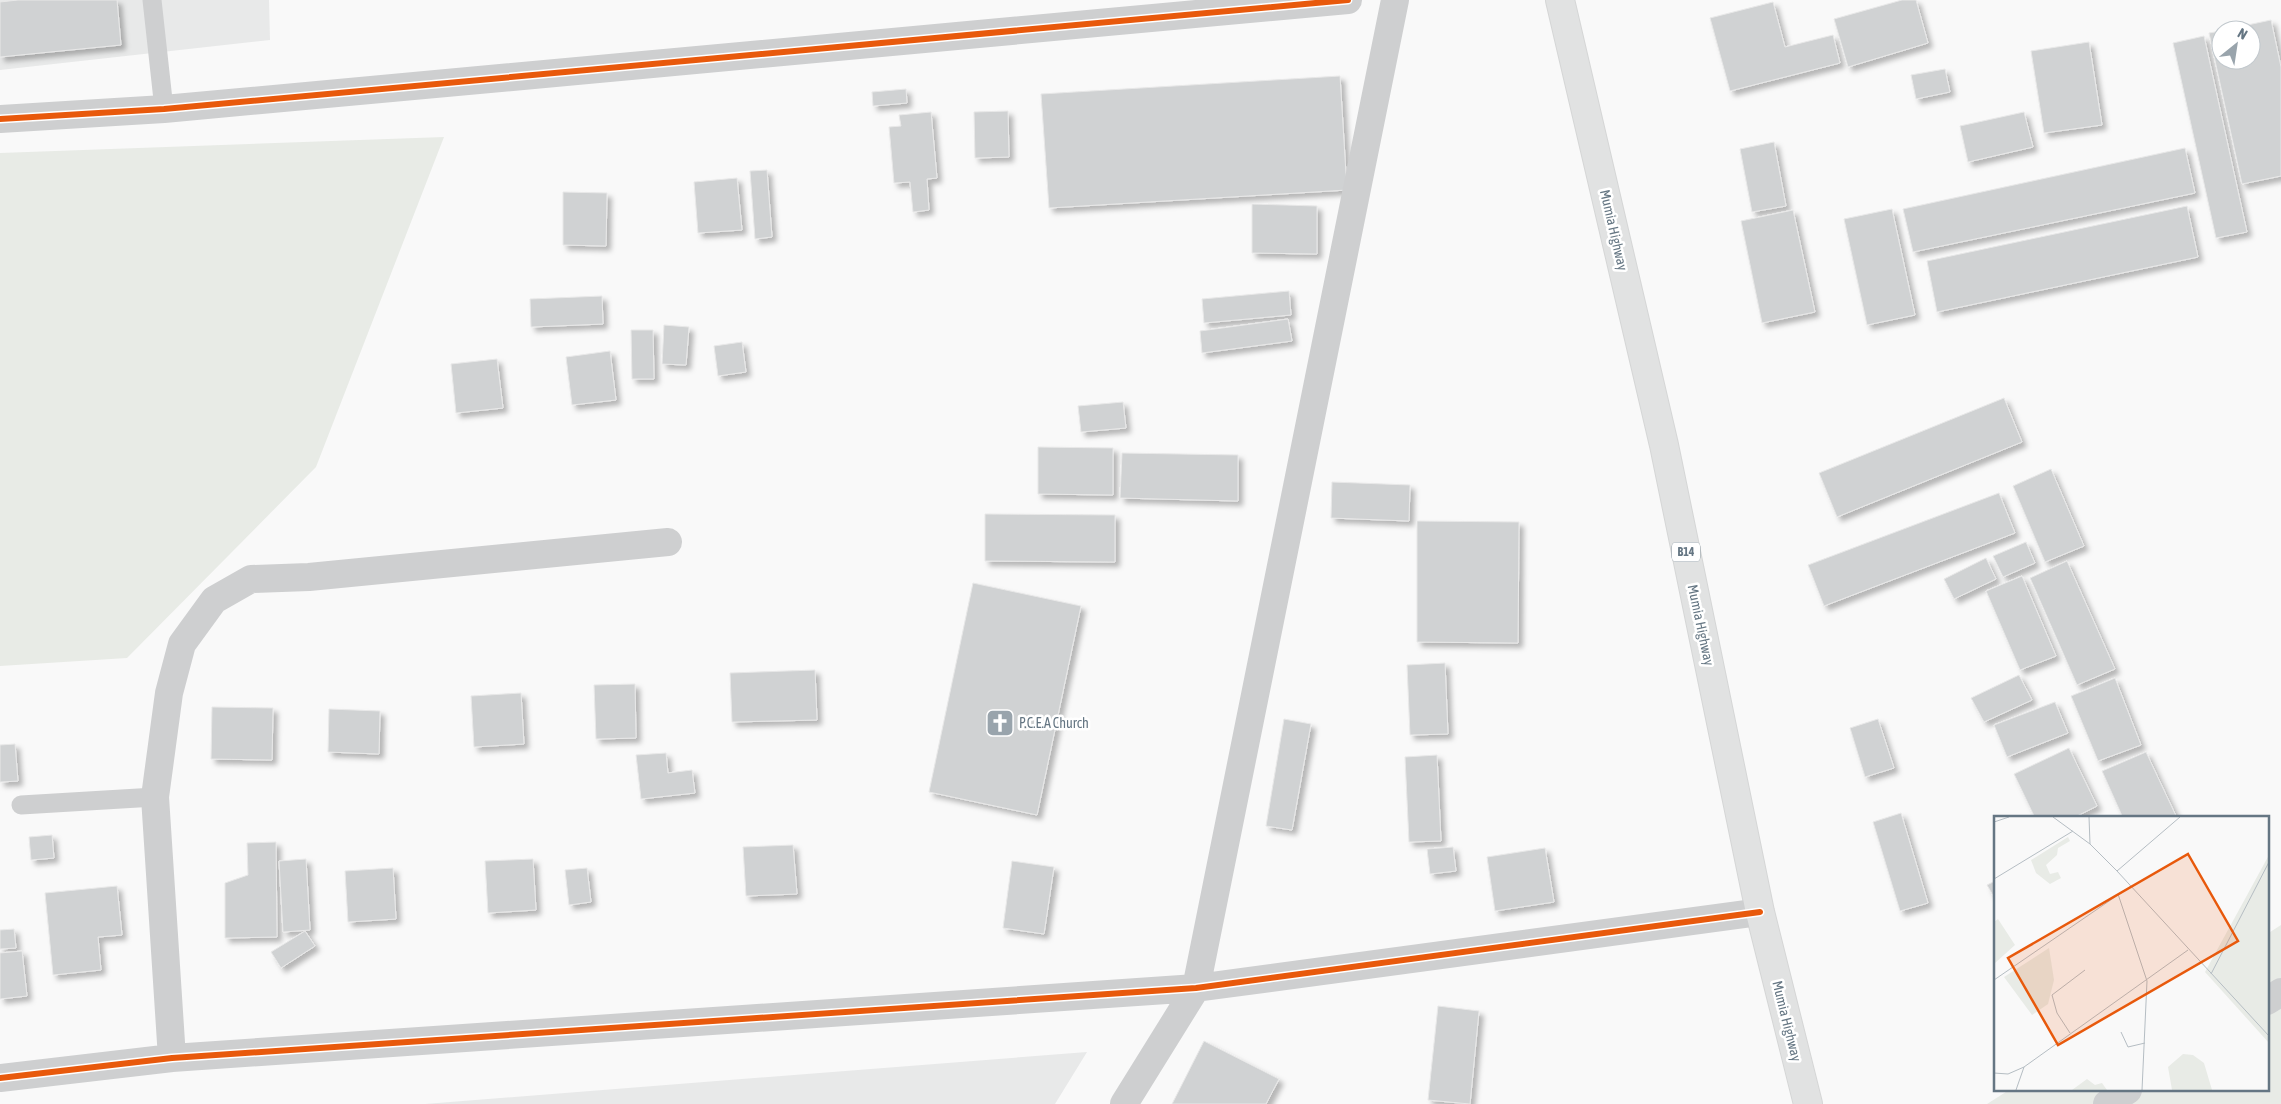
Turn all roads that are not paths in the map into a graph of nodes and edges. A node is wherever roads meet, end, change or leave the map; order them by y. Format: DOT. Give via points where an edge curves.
graph roads {
  1 [pos="152,0"];
  2 [pos="1348,0"];
  3 [pos="1395,0"];
  4 [pos="1560,0"];
  5 [pos="164,109"];
  6 [pos="0,118"];
  7 [pos="668,542"];
  8 [pos="155,797"];
  9 [pos="21,805"];
  10 [pos="1760,912"];
  11 [pos="1196,988"];
  12 [pos="2281,992"];
  13 [pos="2268,1000"];
  14 [pos="172,1058"];
  15 [pos="0,1078"];
  16 [pos="2125,1092"];
  17 [pos="1124,1104"];
  18 [pos="1808,1104"];
  19 [pos="2107,1104"];
  1 -- 5 [label="lane"];
  2 -- 5 [label="street"];
  3 -- 11 [label="street"];
  4 -- 10 [label="highway, Mumia Highway / B14" via="1664,445"];
  5 -- 6 [label="street"];
  7 -- 8 [label="street" via="309,577 251,579 214,600 182,644 168,692"];
  8 -- 9 [label="lane"];
  8 -- 14 [label="street"];
  10 -- 11 [label="street"];
  10 -- 18 [label="highway, Mumia Highway / B14"];
  11 -- 14 [label="street"];
  11 -- 17 [label="street"];
  12 -- 13 [label="street"];
  14 -- 15 [label="street"];
  16 -- 19 [label="street"];
}
